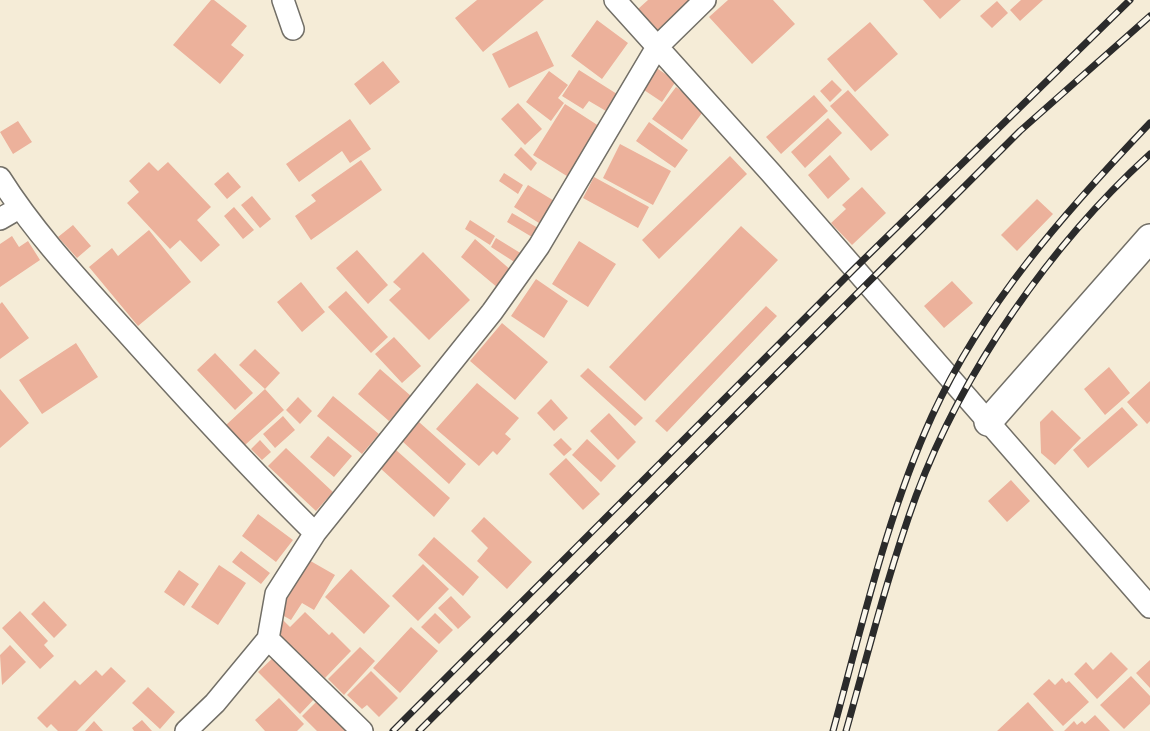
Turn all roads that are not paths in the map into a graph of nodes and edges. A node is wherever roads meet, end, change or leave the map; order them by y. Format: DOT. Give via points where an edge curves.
graph roads {
  1 [pos="283,0"];
  2 [pos="615,0"];
  3 [pos="705,0"];
  4 [pos="293,28"];
  5 [pos="657,47"];
  6 [pos="0,178"];
  7 [pos="19,208"];
  8 [pos="0,219"];
  9 [pos="1150,238"];
  10 [pos="988,422"];
  11 [pos="315,533"];
  12 [pos="1150,607"];
  13 [pos="268,639"];
  14 [pos="186,731"];
  15 [pos="362,731"];
  1 -- 4 [label="street"];
  2 -- 5 [label="street"];
  3 -- 5 [label="street"];
  5 -- 10 [label="street"];
  5 -- 11 [label="street" via="539,246 492,312"];
  6 -- 7 [label="street"];
  7 -- 8 [label="street"];
  7 -- 11 [label="street" via="213,430"];
  9 -- 10 [label="street"];
  10 -- 12 [label="street"];
  11 -- 13 [label="street" via="276,594"];
  13 -- 14 [label="street" via="215,703"];
  13 -- 15 [label="street"];
}
